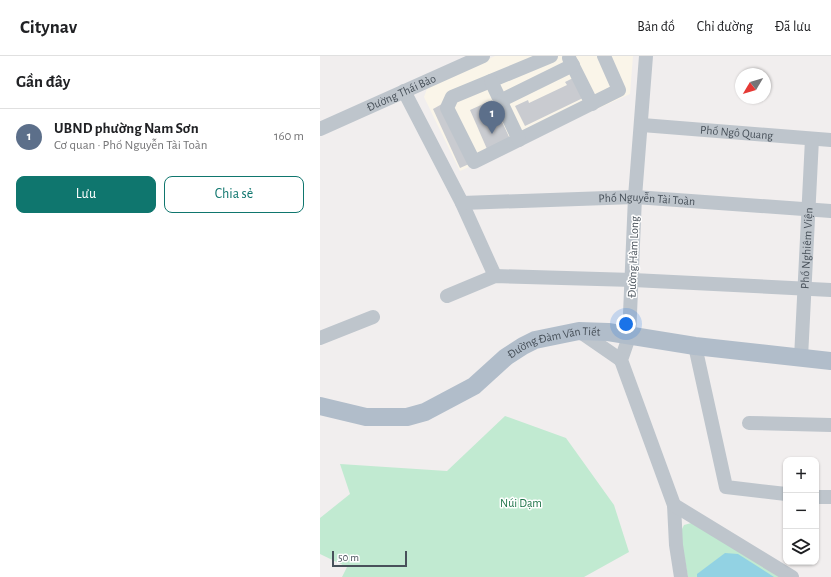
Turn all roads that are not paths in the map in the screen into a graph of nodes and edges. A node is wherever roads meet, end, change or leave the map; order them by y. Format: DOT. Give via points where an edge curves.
graph roads {
  1 [pos="483,56"];
  2 [pos="552,56"];
  3 [pos="604,56"];
  4 [pos="646,56"];
  5 [pos="570,60"];
  6 [pos="491,81"];
  7 [pos="404,91"];
  8 [pos="500,101"];
  9 [pos="592,104"];
  10 [pos="642,125"];
  11 [pos="320,129"];
  12 [pos="812,139"];
  13 [pos="519,140"];
  14 [pos="831,140"];
  15 [pos="635,197"];
  16 [pos="462,203"];
  17 [pos="808,210"];
  18 [pos="831,211"];
  19 [pos="494,276"];
  20 [pos="632,280"];
  21 [pos="805,290"];
  22 [pos="831,290"];
  23 [pos="446,296"];
  24 [pos="373,317"];
  25 [pos="579,331"];
  26 [pos="629,337"];
  27 [pos="320,338"];
  28 [pos="694,346"];
  29 [pos="801,358"];
  30 [pos="621,360"];
  31 [pos="831,361"];
  32 [pos="320,406"];
  33 [pos="750,423"];
  34 [pos="831,424"];
  35 [pos="783,494"];
  36 [pos="819,497"];
  37 [pos="831,497"];
  38 [pos="674,504"];
  39 [pos="681,577"];
  40 [pos="792,577"];
  1 -- 7 [label="street, Đường Thái Bảo"];
  2 -- 6 [label="street"];
  3 -- 9 [label="street" via="619,90"];
  4 -- 10 [label="street, Đường Hàm Long"];
  5 -- 8 [label="street"];
  5 -- 9 [label="street"];
  6 -- 8 [label="street"];
  6 -- 13 [label="street" via="452,97 447,108 474,162"];
  7 -- 11 [label="street, Đường Thái Bảo"];
  7 -- 16 [label="street"];
  8 -- 13 [label="street"];
  9 -- 13 [label="street"];
  10 -- 12 [label="street, Phố Ngô Quang"];
  10 -- 15 [label="street, Đường Hàm Long"];
  12 -- 14 [label="street, Phố Ngô Quang"];
  12 -- 17 [label="street, Phố Nghiêm Viện"];
  15 -- 16 [label="street, Phố Nguyễn Tài Toàn"];
  15 -- 17 [label="street, Phố Nguyễn Tài Toàn"];
  15 -- 20 [label="street, Đường Hàm Long"];
  16 -- 19 [label="street"];
  17 -- 18 [label="street, Phố Nguyễn Tài Toàn"];
  17 -- 21 [label="street, Phố Nghiêm Viện"];
  19 -- 20 [label="street"];
  19 -- 23 [label="street"];
  20 -- 21 [label="street"];
  20 -- 26 [label="street, Đường Hàm Long"];
  21 -- 22 [label="street"];
  21 -- 29 [label="street, Phố Nghiêm Viện"];
  24 -- 27 [label="street"];
  25 -- 26 [label="main road, Đường Đàm Văn Tiết" via="608,332"];
  25 -- 30 [label="street"];
  25 -- 32 [label="main road, Đường Đàm Văn Tiết" via="535,340 523,346 506,357 474,386 425,412 407,417 366,417"];
  26 -- 28 [label="main road, Đường Đàm Văn Tiết"];
  26 -- 30 [label="street, Đường Hàm Long"];
  28 -- 29 [label="main road, Đường Đàm Văn Tiết"];
  28 -- 35 [label="street" via="726,487"];
  29 -- 31 [label="main road, Đường Đàm Văn Tiết"];
  30 -- 38 [label="street"];
  33 -- 34 [label="street"];
  36 -- 37 [label="street"];
  38 -- 39 [label="street"];
  38 -- 40 [label="street"];
}
